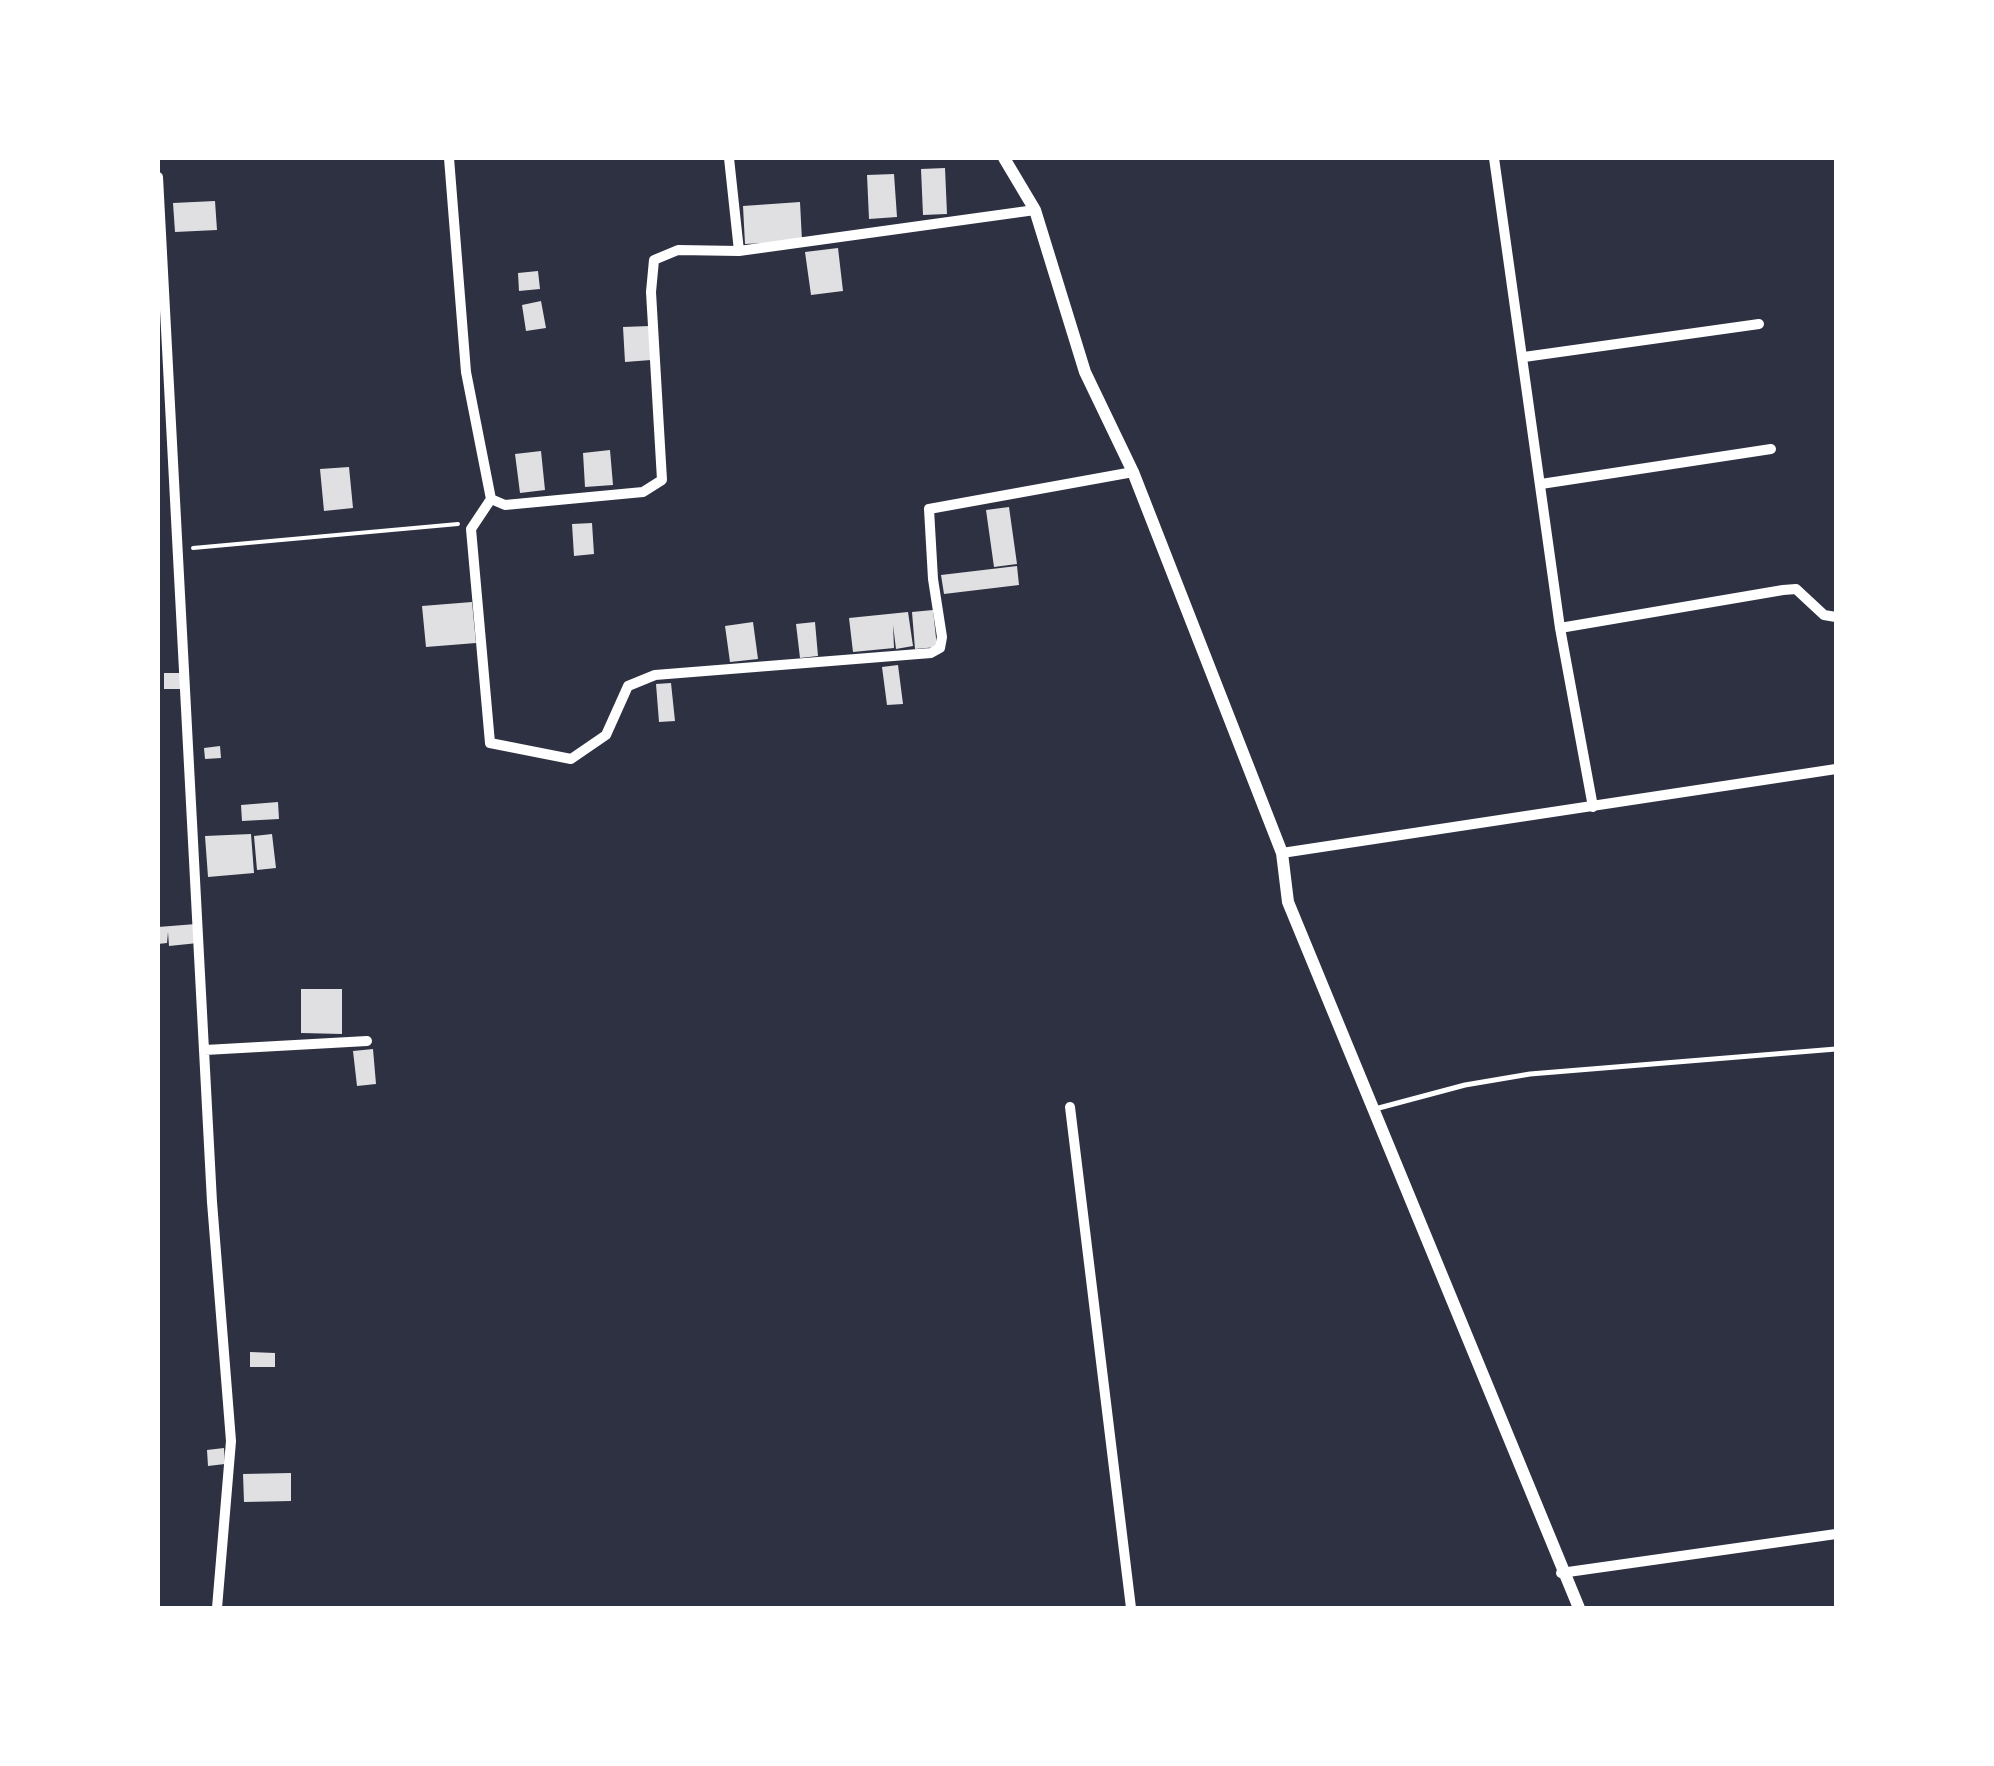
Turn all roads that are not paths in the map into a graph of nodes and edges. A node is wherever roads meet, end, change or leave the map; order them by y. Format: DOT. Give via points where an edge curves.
graph roads {
  1 [pos="449,158"];
  2 [pos="730,158"];
  3 [pos="1004,158"];
  4 [pos="1494,158"];
  5 [pos="158,176"];
  6 [pos="1036,210"];
  7 [pos="739,251"];
  8 [pos="1759,324"];
  9 [pos="1524,357"];
  10 [pos="1771,450"];
  11 [pos="1132,472"];
  12 [pos="1541,484"];
  13 [pos="491,499"];
  14 [pos="1836,617"];
  15 [pos="1560,628"];
  16 [pos="1836,769"];
  17 [pos="1593,807"];
  18 [pos="1282,853"];
  19 [pos="367,1042"];
  20 [pos="205,1050"];
  21 [pos="1836,1050"];
  22 [pos="1070,1107"];
  23 [pos="1376,1109"];
  24 [pos="1836,1534"];
  25 [pos="1561,1572"];
  26 [pos="216,1608"];
  27 [pos="1132,1608"];
  28 [pos="1579,1608"];
  1 -- 13 [label="street" via="466,372"];
  2 -- 7 [label="street"];
  3 -- 6 [label="street"];
  4 -- 9 [label="street"];
  5 -- 20 [label="street"];
  6 -- 7 [label="street"];
  6 -- 11 [label="street" via="1085,372"];
  7 -- 13 [label="street" via="678,250 654,260 664,464 656,488 505,505"];
  8 -- 9 [label="street"];
  9 -- 12 [label="street"];
  10 -- 12 [label="street"];
  11 -- 13 [label="street" via="929,509 942,637 932,653 638,679 628,686 606,735 572,759 490,743 470,550 472,529"];
  11 -- 18 [label="street"];
  12 -- 15 [label="street"];
  14 -- 15 [label="street" via="1824,615 1796,590 1784,590"];
  15 -- 17 [label="street"];
  16 -- 17 [label="street"];
  17 -- 18 [label="street"];
  18 -- 23 [label="street" via="1288,902"];
  19 -- 20 [label="street"];
  20 -- 26 [label="street" via="231,1440"];
  21 -- 23 [label="lane" via="1530,1074"];
  22 -- 27 [label="street"];
  23 -- 25 [label="street"];
  24 -- 25 [label="street"];
  25 -- 28 [label="street"];
}
